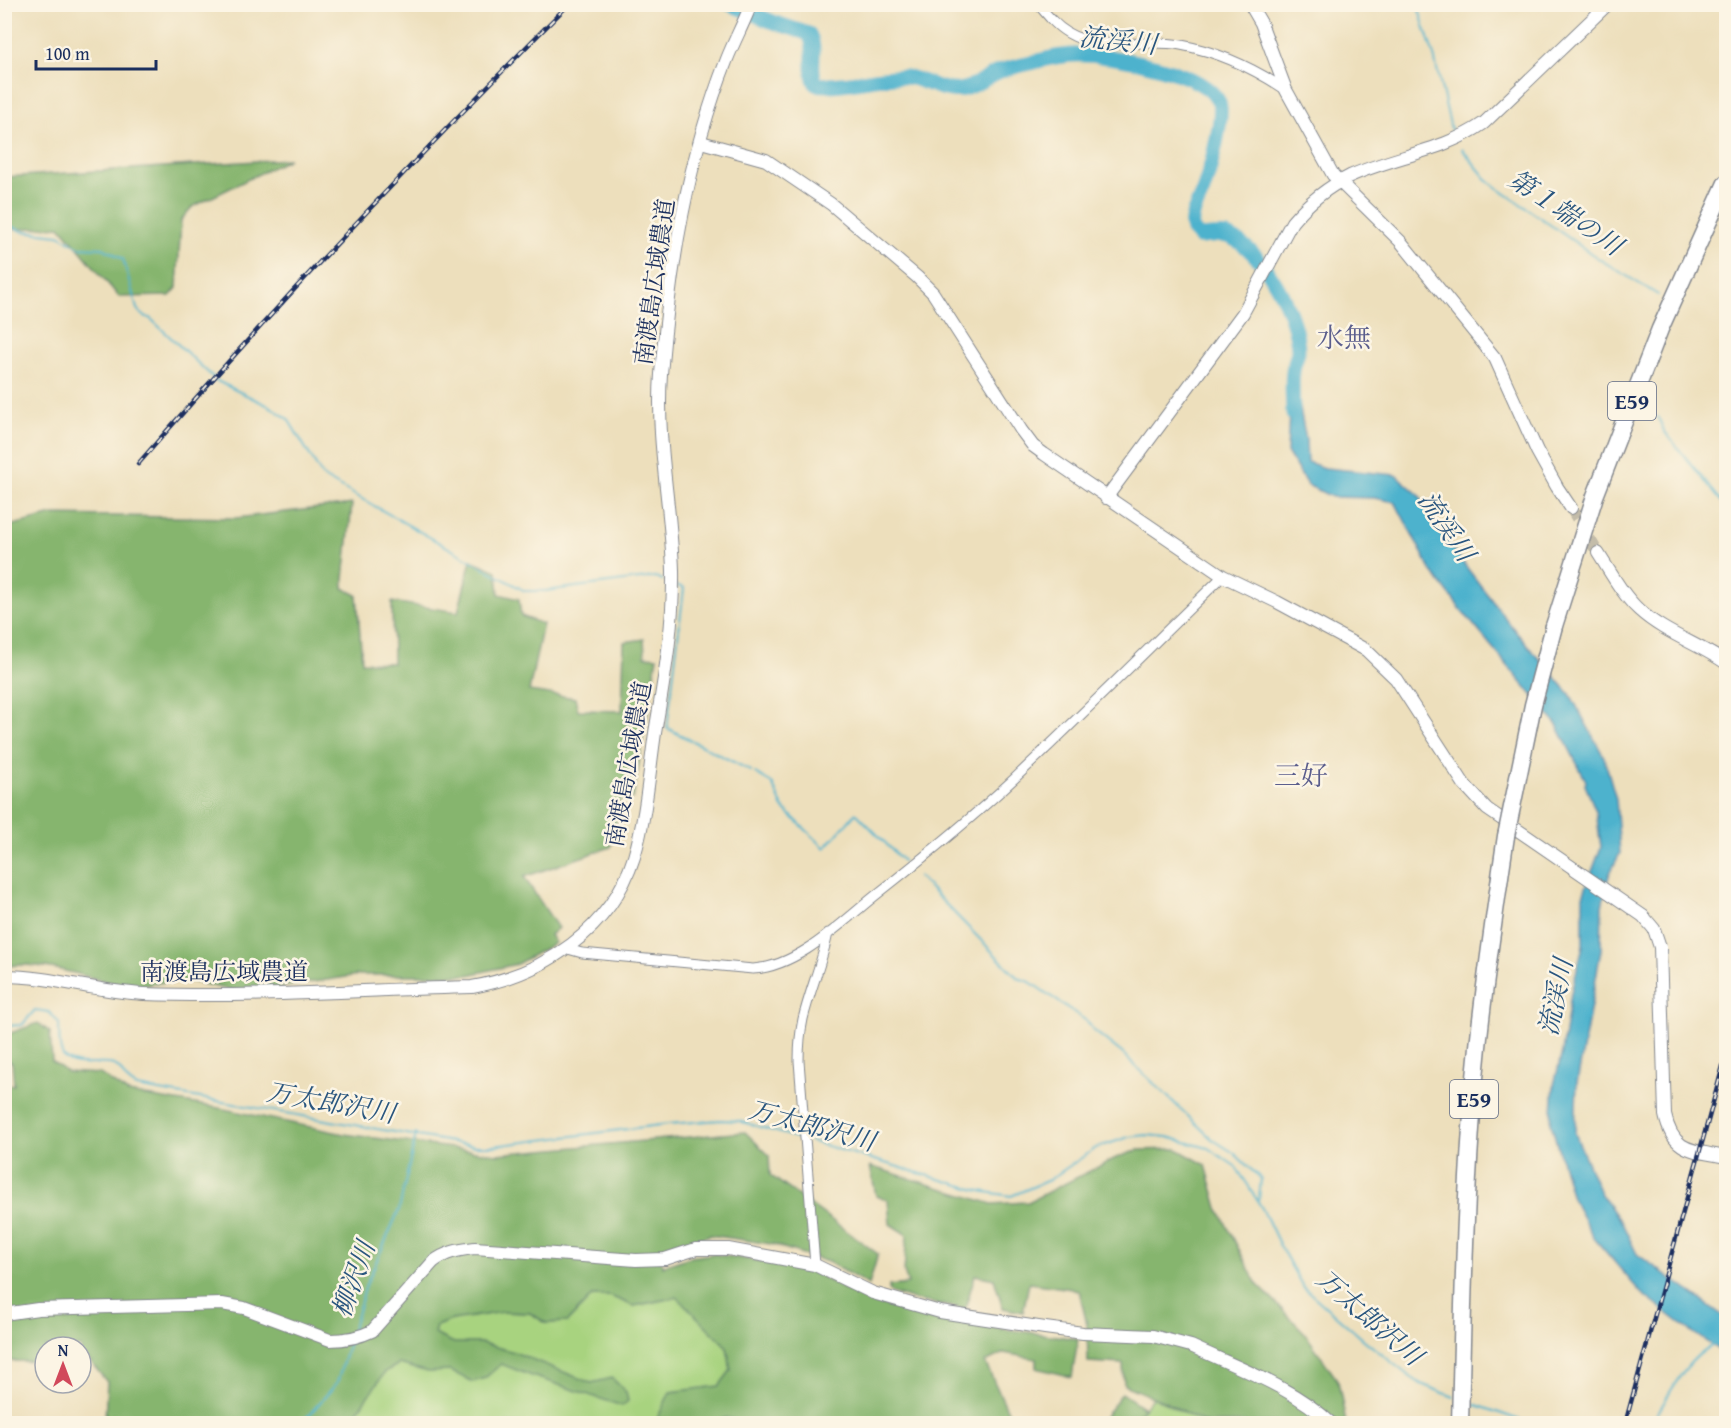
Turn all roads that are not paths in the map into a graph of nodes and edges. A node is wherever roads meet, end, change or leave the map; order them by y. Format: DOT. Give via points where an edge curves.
graph roads {
  1 [pos="752,4"];
  2 [pos="1038,4"];
  3 [pos="1250,4"];
  4 [pos="1608,4"];
  5 [pos="1286,90"];
  6 [pos="701,141"];
  7 [pos="1340,182"];
  8 [pos="1726,183"];
  9 [pos="1106,498"];
  10 [pos="1571,508"];
  11 [pos="1598,553"];
  12 [pos="1223,576"];
  13 [pos="1726,663"];
  14 [pos="828,933"];
  15 [pos="568,949"];
  16 [pos="4,976"];
  17 [pos="1726,1157"];
  18 [pos="815,1265"];
  19 [pos="4,1314"];
  20 [pos="1460,1423"];
  21 [pos="1332,1424"];
  1 -- 6 [label="street, 南渡島広域農道" via="727,59"];
  2 -- 5 [label="street" via="1058,26 1083,39 1180,44 1260,73"];
  3 -- 5 [label="street"];
  4 -- 7 [label="street" via="1472,131"];
  5 -- 7 [label="street"];
  6 -- 9 [label="street" via="765,160 831,204 917,277 933,293 1026,438"];
  6 -- 15 [label="street, 南渡島広域農道" via="677,236 661,375 662,450 673,592 643,817 624,881 598,920"];
  7 -- 9 [label="street" via="1292,222 1252,297 1218,348"];
  7 -- 10 [label="street" via="1401,242 1495,358 1537,451"];
  8 -- 20 [label="highway, E59, bridge" via="1660,330 1595,496 1533,705 1506,836 1477,1059"];
  9 -- 12 [label="street"];
  11 -- 13 [label="street" via="1640,611"];
  12 -- 14 [label="street" via="1014,779"];
  12 -- 17 [label="street" via="1366,650 1396,679 1477,800 1514,830 1650,923 1660,947 1668,1129 1682,1146"];
  14 -- 15 [label="street" via="794,957 762,968"];
  14 -- 18 [label="street" via="800,1035"];
  15 -- 16 [label="street, 南渡島広域農道" via="523,973 472,987 142,994"];
  18 -- 19 [label="street" via="717,1248 696,1249 657,1260 458,1250 433,1262 372,1331 344,1340 330,1340 244,1308 222,1304 38,1309"];
  18 -- 21 [label="street" via="873,1293 940,1312 1083,1333 1153,1336 1176,1341 1298,1397"];
}
